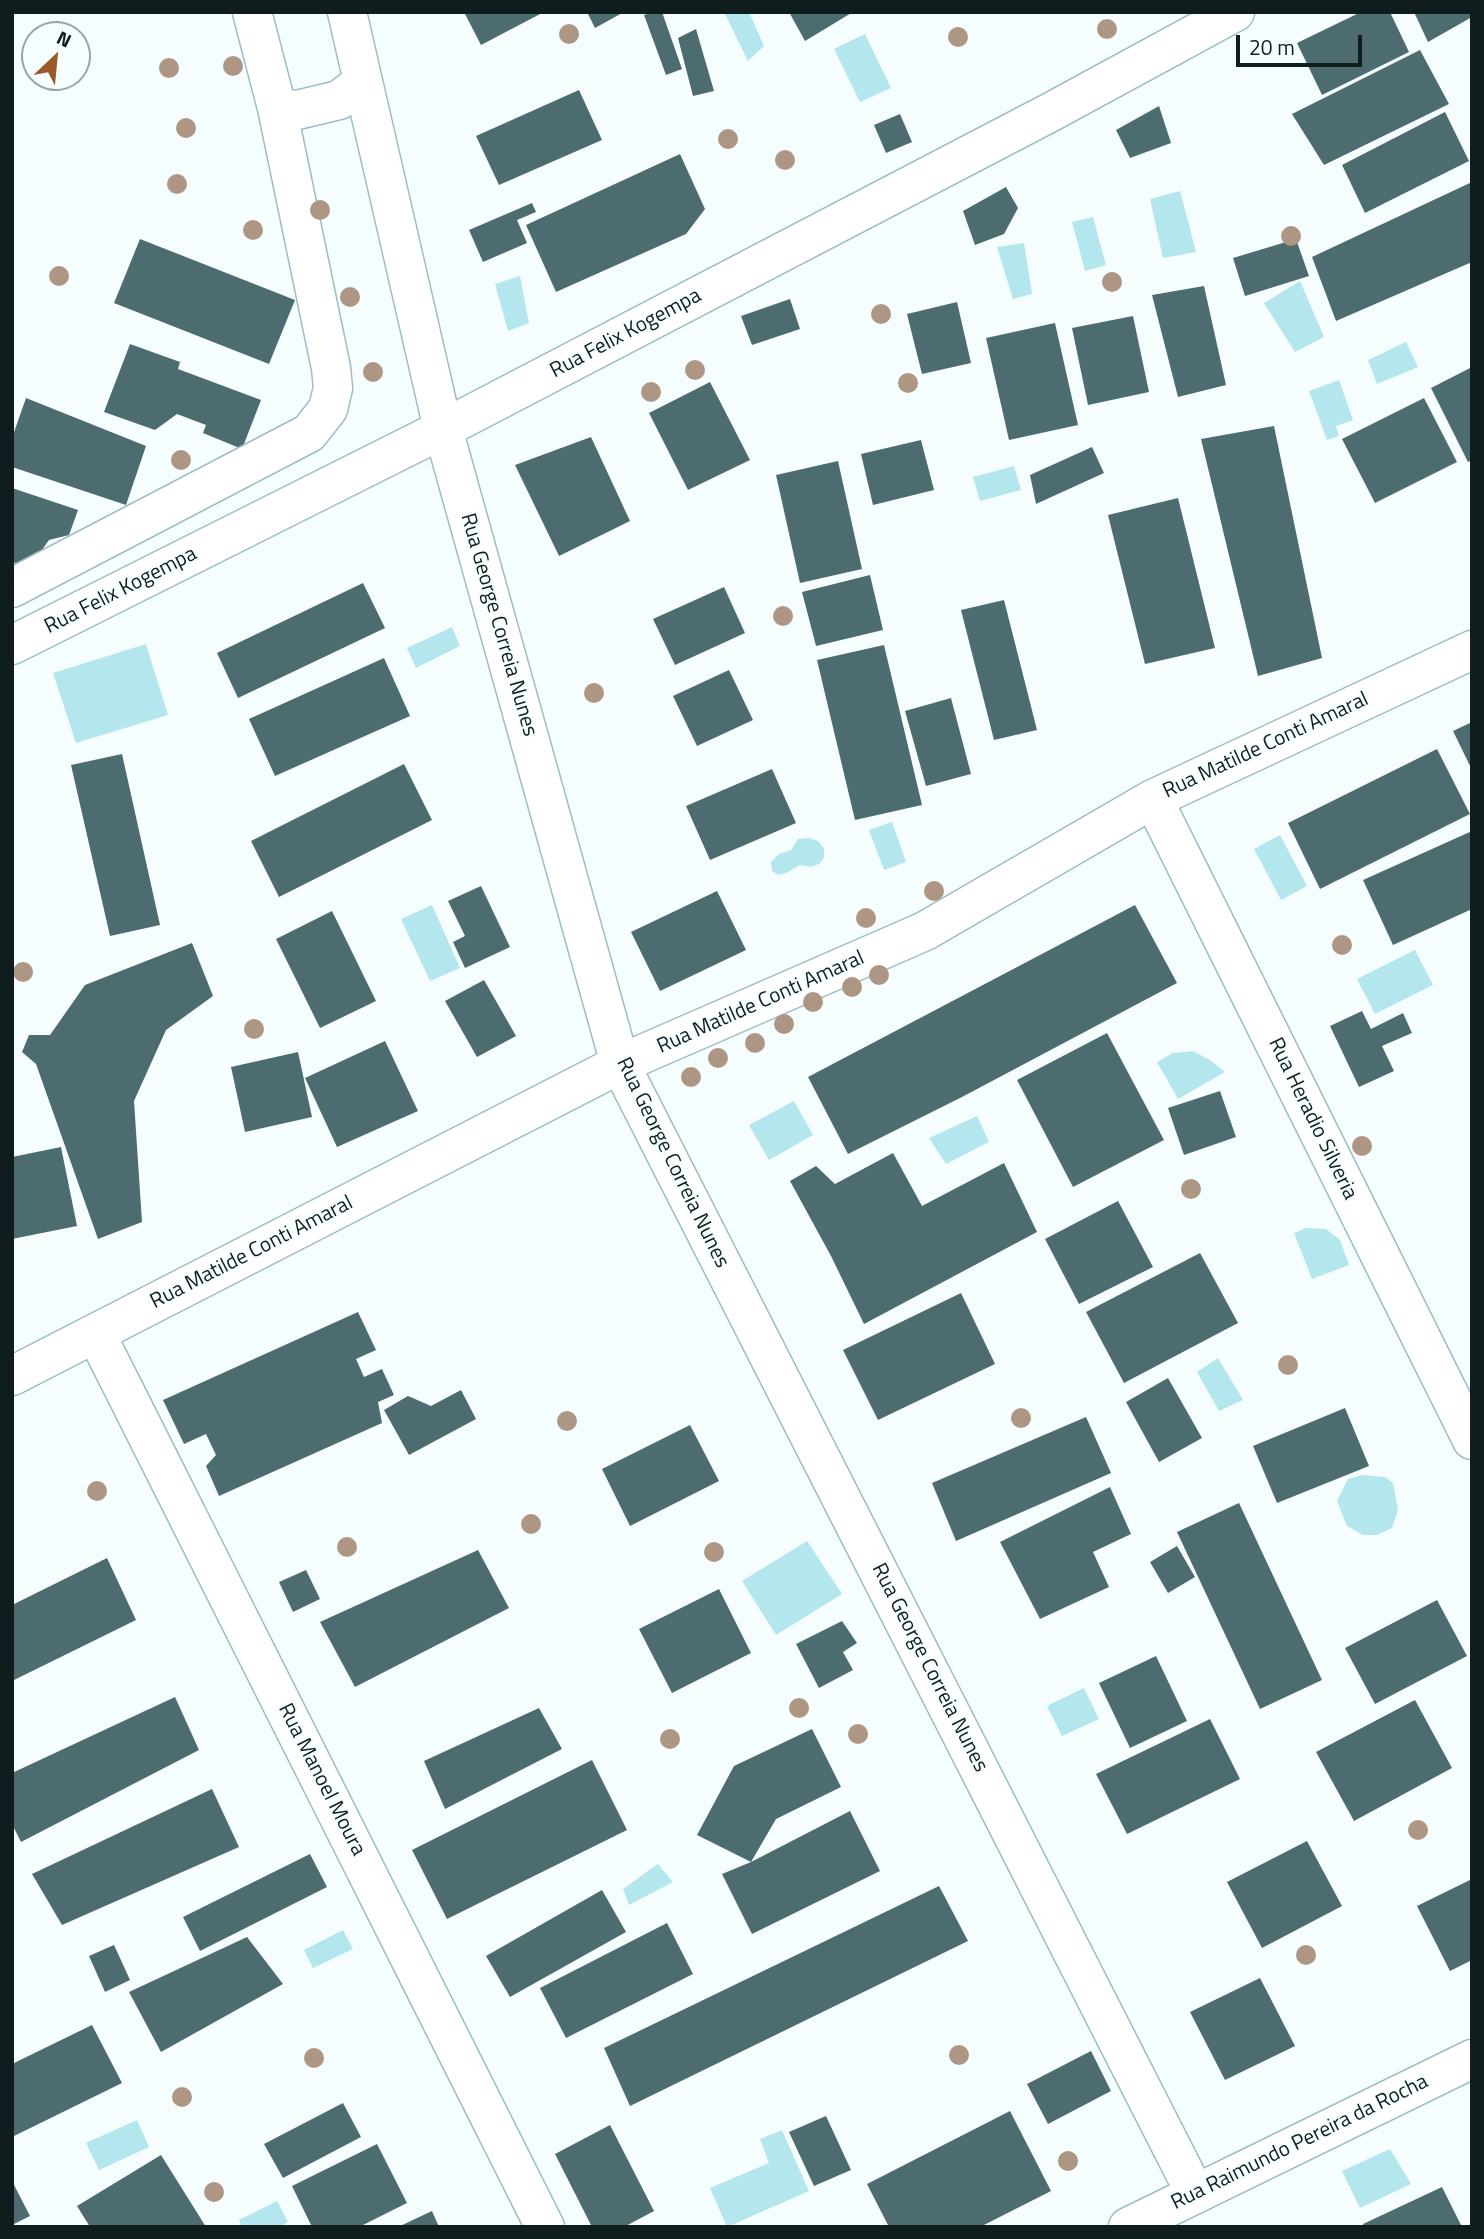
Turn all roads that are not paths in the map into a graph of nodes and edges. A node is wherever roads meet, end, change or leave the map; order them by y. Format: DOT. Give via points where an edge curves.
graph roads {
  1 [pos="251,12"];
  2 [pos="347,12"];
  3 [pos="1234,12"];
  4 [pos="363,82"];
  5 [pos="277,108"];
  6 [pos="443,429"];
  7 [pos="12,588"];
  8 [pos="12,645"];
  9 [pos="1472,650"];
  10 [pos="1153,799"];
  11 [pos="620,1064"];
  12 [pos="96,1334"];
  13 [pos="12,1376"];
  14 [pos="1472,1440"];
  15 [pos="1472,2059"];
  16 [pos="1195,2193"];
  17 [pos="545,2227"];
  18 [pos="1128,2227"];
  1 -- 5 [label="street"];
  2 -- 4 [label="street, Rua George Correia Nunes"];
  3 -- 6 [label="street, Rua Felix Kogempa"];
  4 -- 5 [label="street" via="339,100 297,110"];
  4 -- 6 [label="street, Rua George Correia Nunes"];
  5 -- 7 [label="street" via="331,368 328,409 309,433"];
  6 -- 8 [label="street, Rua Felix Kogempa"];
  6 -- 11 [label="street, Rua George Correia Nunes"];
  9 -- 10 [label="street, Rua Matilde Conti Amaral"];
  10 -- 11 [label="street, Rua Matilde Conti Amaral" via="925,931"];
  10 -- 14 [label="street, Rua Heradio Silveria"];
  11 -- 12 [label="street, Rua Matilde Conti Amaral"];
  11 -- 16 [label="street, Rua George Correia Nunes"];
  12 -- 13 [label="street, Rua Matilde Conti Amaral"];
  12 -- 17 [label="street, Rua Manoel Moura"];
  15 -- 16 [label="street, Rua Raimundo Pereira da Rocha"];
  16 -- 18 [label="street, Rua Raimundo Pereira da Rocha"];
}
